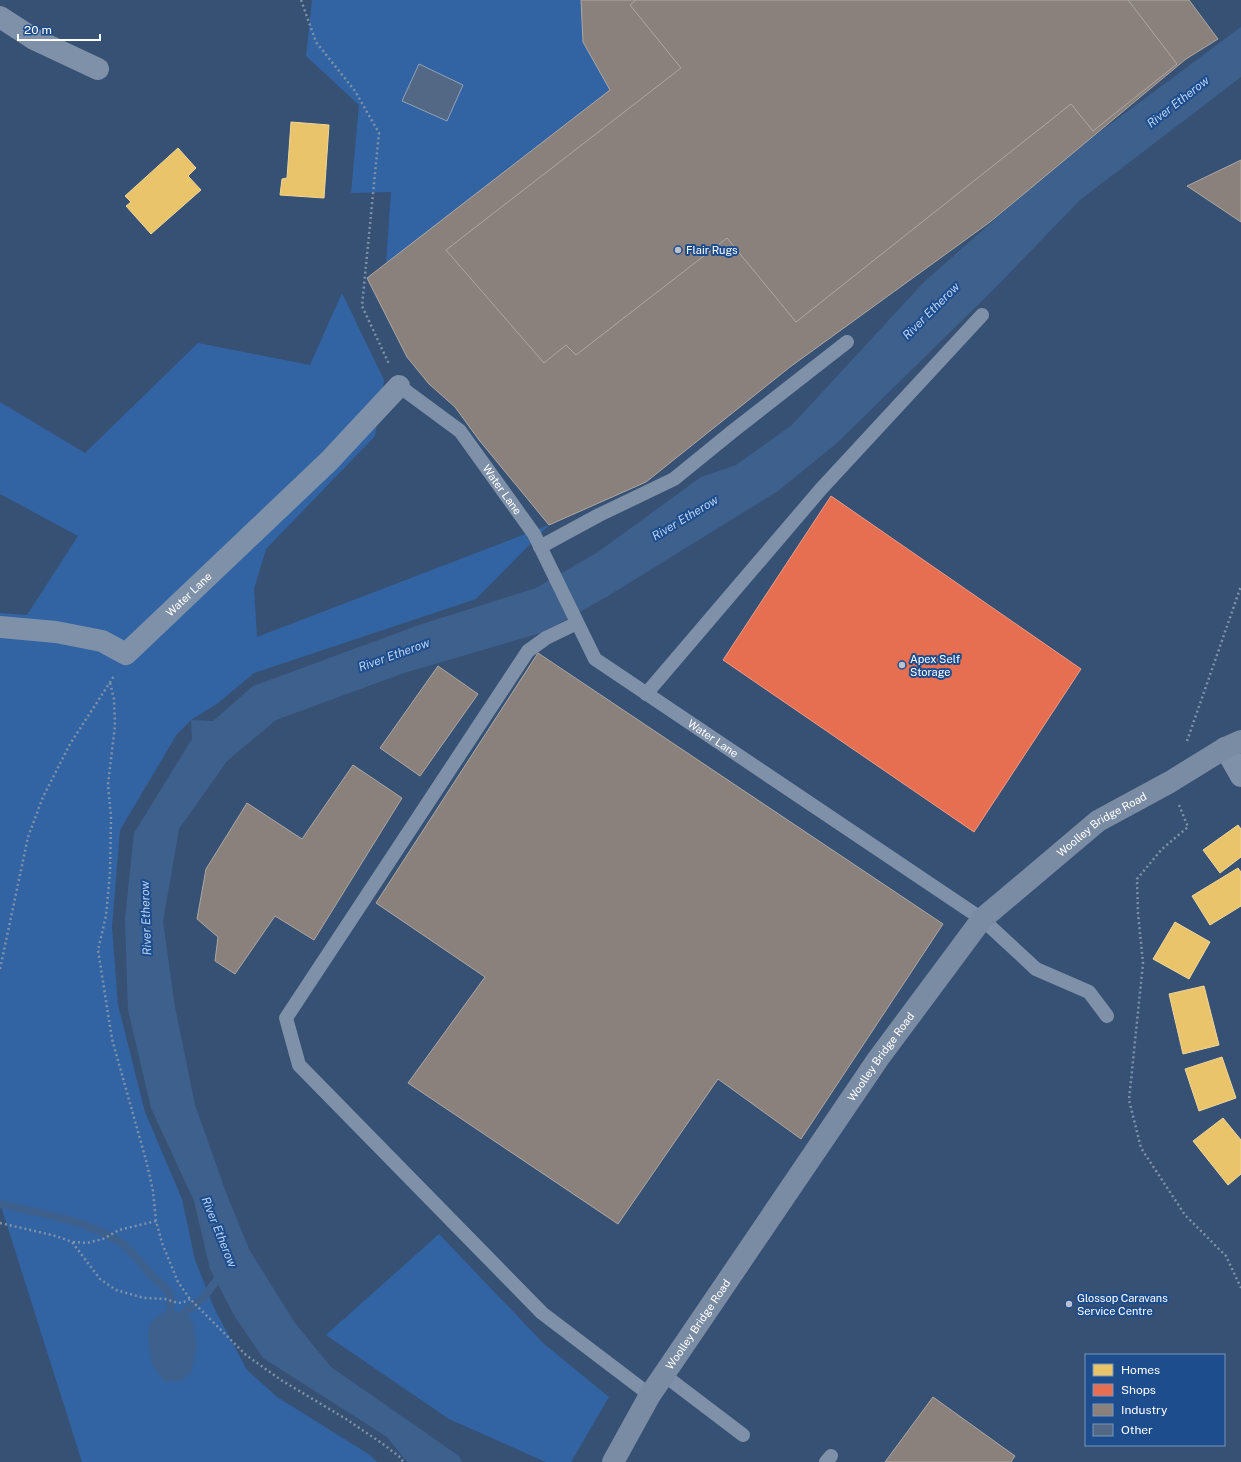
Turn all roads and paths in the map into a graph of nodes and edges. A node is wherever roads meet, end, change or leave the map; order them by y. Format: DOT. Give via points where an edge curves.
graph roads {
  1 [pos="300,0"];
  2 [pos="0,17"];
  3 [pos="98,69"];
  4 [pos="982,315"];
  5 [pos="847,342"];
  6 [pos="400,386"];
  7 [pos="541,548"];
  8 [pos="1241,586"];
  9 [pos="576,622"];
  10 [pos="0,627"];
  11 [pos="126,654"];
  12 [pos="110,683"];
  13 [pos="646,694"];
  14 [pos="1186,743"];
  15 [pos="1233,744"];
  16 [pos="1241,776"];
  17 [pos="1170,782"];
  18 [pos="982,919"];
  19 [pos="0,969"];
  20 [pos="1107,1016"];
  21 [pos="156,1221"];
  22 [pos="0,1224"];
  23 [pos="72,1242"];
  24 [pos="1241,1288"];
  25 [pos="191,1300"];
  26 [pos="664,1375"];
  27 [pos="650,1395"];
  28 [pos="743,1435"];
  29 [pos="403,1462"];
  30 [pos="613,1462"];
  1 -- 6 [label="path" via="316,42 355,91 379,133 362,306"];
  2 -- 3 [label="street" via="34,39"];
  4 -- 13 [label="lane" via="821,489"];
  5 -- 7 [label="lane" via="674,479 599,515"];
  6 -- 7 [label="lane, Water Lane" via="460,431 534,534"];
  6 -- 11 [label="street, Water Lane" via="329,461"];
  7 -- 9 [label="lane, Water Lane"];
  8 -- 14 [label="path"];
  9 -- 13 [label="lane, Water Lane" via="595,659"];
  9 -- 27 [label="lane" via="528,651 286,1018 299,1065 542,1313"];
  10 -- 11 [label="street" via="56,632 102,641"];
  11 -- 12 [label="path"];
  12 -- 19 [label="path" via="70,744 43,797 28,837"];
  12 -- 21 [label="path" via="114,699 115,726 108,784 111,817 110,872 106,916 98,950 112,1039 147,1164"];
  13 -- 18 [label="lane, Water Lane"];
  15 -- 16 [label="street"];
  15 -- 17 [label="street, Woolley Bridge Road"];
  17 -- 18 [label="street, Woolley Bridge Road" via="1098,821"];
  17 -- 24 [label="path" via="1188,827 1162,849 1137,879 1143,963 1129,1100 1141,1148 1185,1216 1226,1256"];
  18 -- 20 [label="lane, Water Lane" via="1036,969 1089,992"];
  18 -- 26 [label="street, Woolley Bridge Road" via="878,1059"];
  21 -- 23 [label="path" via="119,1230 103,1239 87,1243"];
  21 -- 25 [label="path" via="178,1282"];
  22 -- 23 [label="path"];
  23 -- 25 [label="path" via="100,1279 116,1290 144,1298 165,1299 178,1303"];
  25 -- 29 [label="path" via="246,1355 281,1380 384,1444"];
  26 -- 27 [label="street, Woolley Bridge Road"];
  26 -- 28 [label="lane"];
  27 -- 30 [label="street, Woolley Bridge Road"];
}
